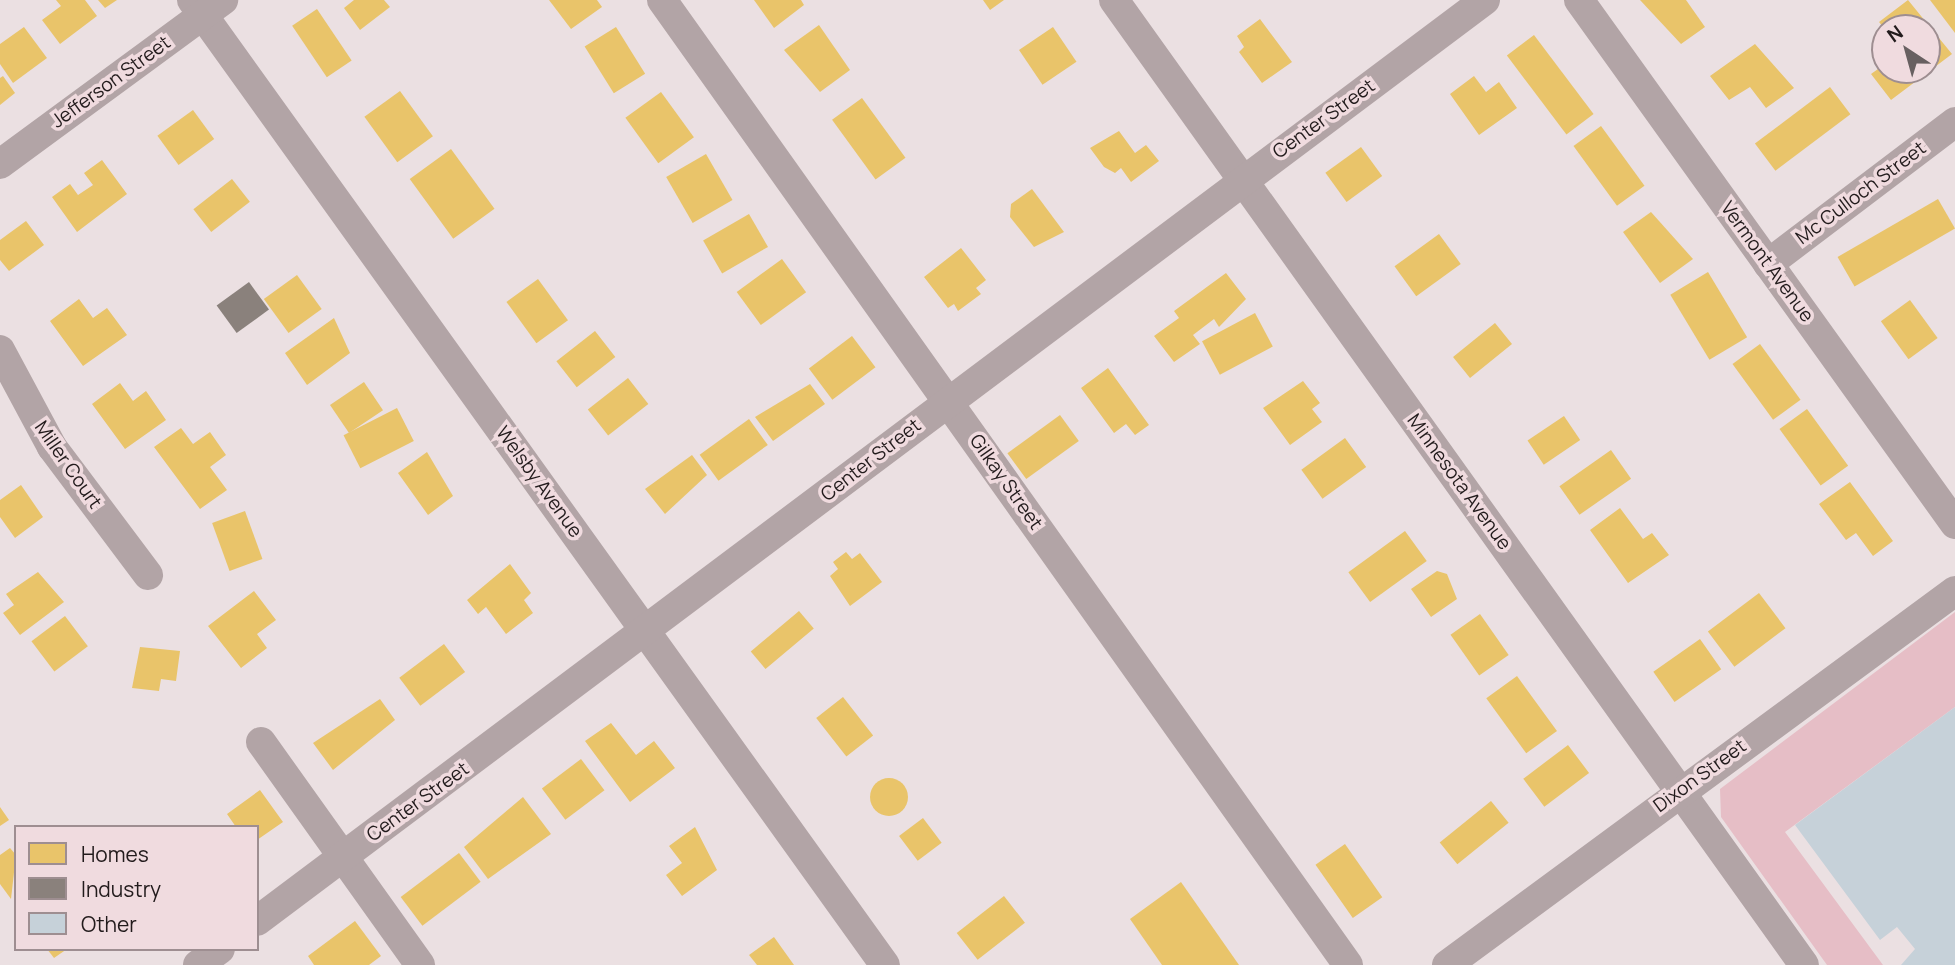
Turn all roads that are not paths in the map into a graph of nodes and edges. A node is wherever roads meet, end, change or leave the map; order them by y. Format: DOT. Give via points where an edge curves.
graph roads {
  1 [pos="662,0"];
  2 [pos="1114,0"];
  3 [pos="1485,0"];
  4 [pos="1579,0"];
  5 [pos="206,5"];
  6 [pos="1955,122"];
  7 [pos="0,164"];
  8 [pos="1242,179"];
  9 [pos="1768,264"];
  10 [pos="0,350"];
  11 [pos="948,400"];
  12 [pos="1955,524"];
  13 [pos="148,575"];
  14 [pos="1955,591"];
  15 [pos="647,633"];
  16 [pos="261,742"];
  17 [pos="1680,790"];
  18 [pos="343,858"];
  19 [pos="259,920"];
  20 [pos="216,951"];
  21 [pos="198,965"];
  22 [pos="421,965"];
  23 [pos="885,965"];
  24 [pos="1348,965"];
  25 [pos="1447,965"];
  26 [pos="1804,965"];
  1 -- 11 [label="street, Gilkay Street"];
  2 -- 8 [label="street, Minnesota Avenue"];
  3 -- 8 [label="street, Center Street"];
  4 -- 9 [label="street, Vermont Avenue"];
  5 -- 7 [label="street, Jefferson Street"];
  5 -- 15 [label="street, Welsby Avenue"];
  6 -- 9 [label="street, Mc Culloch Street"];
  8 -- 11 [label="street, Center Street"];
  8 -- 17 [label="street, Minnesota Avenue"];
  9 -- 12 [label="street, Vermont Avenue"];
  10 -- 13 [label="street, Miller Court" via="52,447"];
  11 -- 15 [label="street, Center Street"];
  11 -- 24 [label="street, Gilkay Street"];
  14 -- 17 [label="street, Dixon Street"];
  15 -- 18 [label="street, Center Street"];
  15 -- 23 [label="street, Welsby Avenue"];
  16 -- 18 [label="street"];
  17 -- 25 [label="street, Dixon Street"];
  17 -- 26 [label="street, Minnesota Avenue"];
  18 -- 19 [label="street, Center Street"];
  18 -- 22 [label="street"];
  20 -- 21 [label="street"];
}
